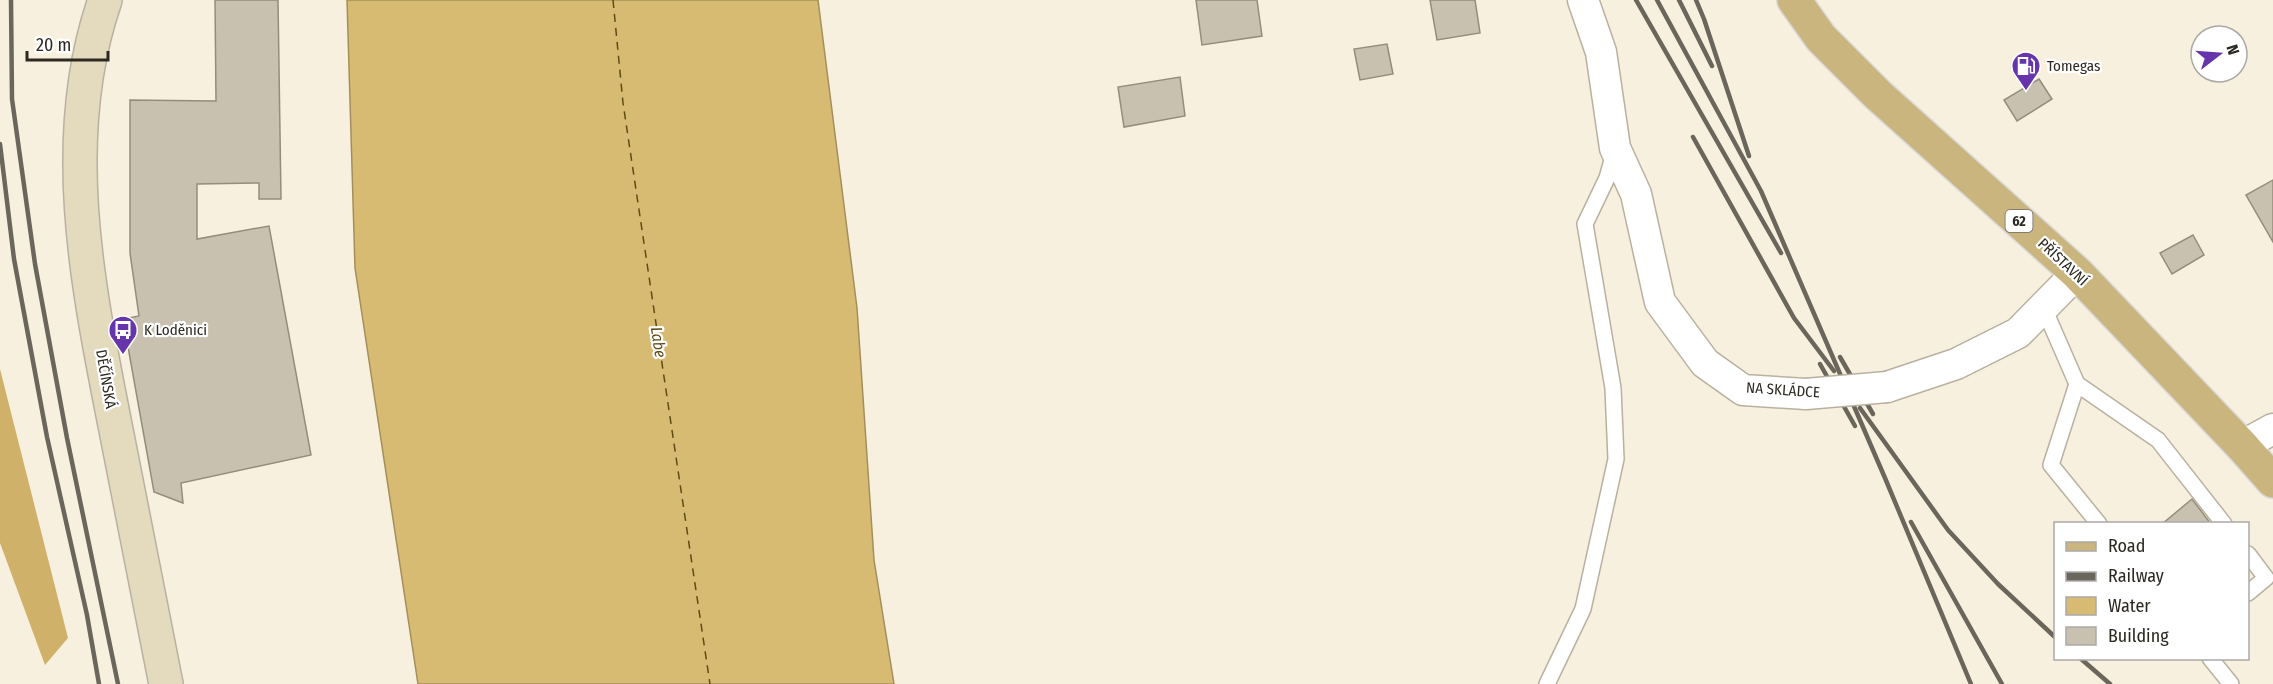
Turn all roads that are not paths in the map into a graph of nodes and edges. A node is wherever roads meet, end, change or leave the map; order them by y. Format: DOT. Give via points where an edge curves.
graph roads {
  1 [pos="105,0"];
  2 [pos="1582,0"];
  3 [pos="1794,0"];
  4 [pos="1615,148"];
  5 [pos="2077,273"];
  6 [pos="2043,306"];
  7 [pos="2077,384"];
  8 [pos="2273,429"];
  9 [pos="2242,446"];
  10 [pos="2273,482"];
  11 [pos="2097,522"];
  12 [pos="2221,522"];
  13 [pos="2249,557"];
  14 [pos="2249,591"];
  15 [pos="2212,660"];
  16 [pos="166,684"];
  17 [pos="1547,684"];
  18 [pos="2231,684"];
  1 -- 16 [label="main road, DĚČÍNSKÁ" via="82,100 82,232 106,380"];
  2 -- 4 [label="street, NA SKLÁDCE" via="1601,52"];
  3 -- 5 [label="main road, PŘÍSTAVNÍ / 62" via="1821,38 1878,95"];
  4 -- 6 [label="street, NA SKLÁDCE, bridge" via="1636,194 1660,302 1705,363 1743,390 1806,394 1887,387 1956,364 2018,333"];
  4 -- 17 [label="lane" via="1607,178 1585,224 1613,388 1616,459 1583,609"];
  5 -- 6 [label="street, NA SKLÁDCE"];
  5 -- 9 [label="main road, PŘÍSTAVNÍ / 62"];
  6 -- 7 [label="lane"];
  7 -- 11 [label="lane" via="2051,465"];
  7 -- 12 [label="lane" via="2158,440"];
  8 -- 9 [label="street"];
  9 -- 10 [label="main road, PŘÍSTAVNÍ / 62"];
  13 -- 14 [label="lane" via="2266,578"];
  15 -- 18 [label="lane"];
}
